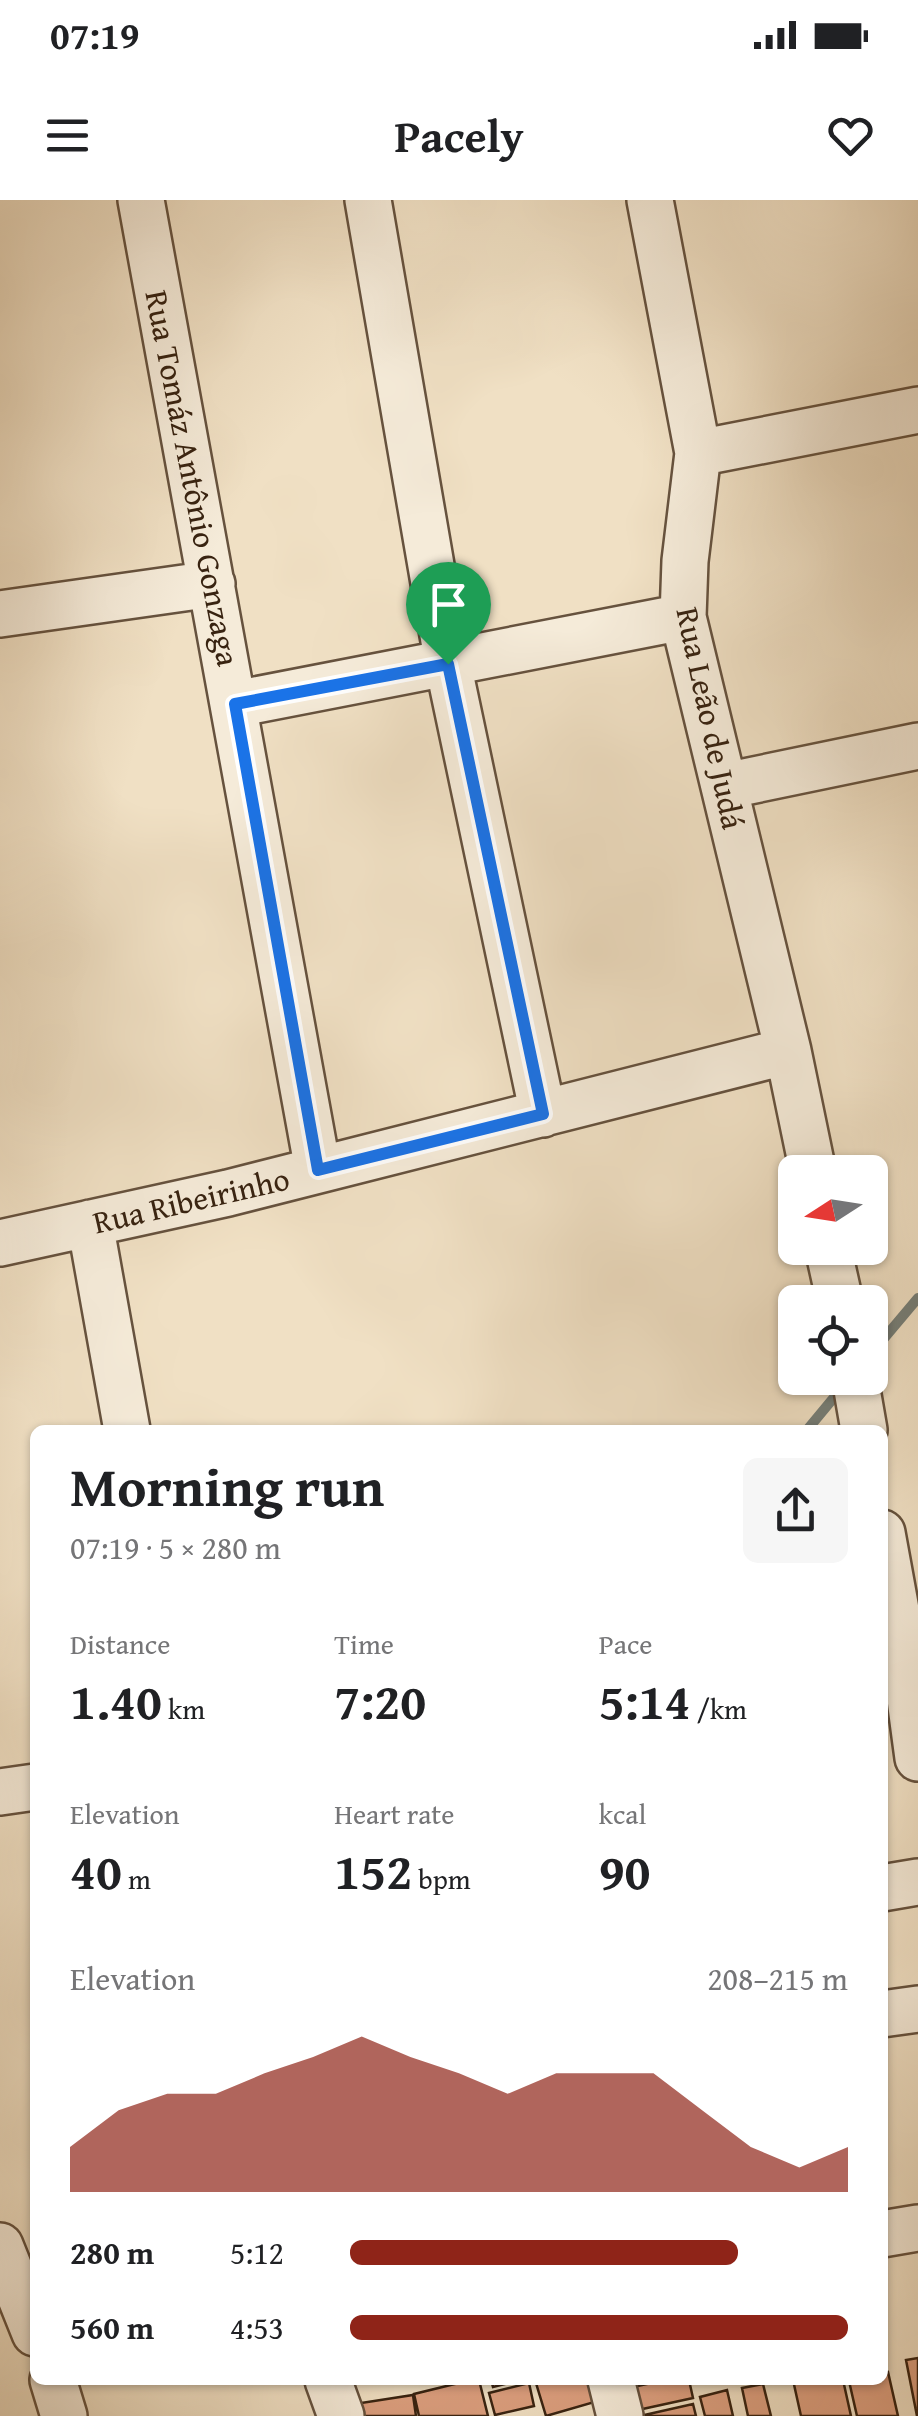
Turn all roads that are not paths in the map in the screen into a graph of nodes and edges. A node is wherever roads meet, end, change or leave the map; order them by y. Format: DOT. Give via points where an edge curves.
graph roads {
  1 [pos="142,200"];
  2 [pos="368,200"];
  3 [pos="650,200"];
  4 [pos="918,410"];
  5 [pos="698,453"];
  6 [pos="212,584"];
  7 [pos="0,614"];
  8 [pos="684,617"];
  9 [pos="448,664"];
  10 [pos="235,704"];
  11 [pos="918,746"];
  12 [pos="725,786"];
  13 [pos="788,1051"];
  14 [pos="543,1114"];
  15 [pos="809,1155"];
  16 [pos="318,1170"];
  17 [pos="90,1224"];
  18 [pos="0,1244"];
  19 [pos="126,1425"];
  20 [pos="888,1600"];
  21 [pos="893,1656"];
  22 [pos="918,1758"];
  23 [pos="30,1788"];
  24 [pos="0,1792"];
  25 [pos="918,1882"];
  26 [pos="888,1887"];
  27 [pos="918,2008"];
  28 [pos="888,2013"];
  29 [pos="918,2228"];
  30 [pos="888,2233"];
  31 [pos="0,2246"];
  32 [pos="30,2321"];
  33 [pos="330,2385"];
  34 [pos="612,2385"];
  35 [pos="341,2416"];
  36 [pos="620,2416"];
  1 -- 6 [label="street, Rua Tomáz Antônio Gonzaga"];
  2 -- 9 [label="street"];
  3 -- 5 [label="street, Rua Leão de Judá"];
  4 -- 5 [label="street"];
  5 -- 8 [label="street, Rua Leão de Judá"];
  6 -- 7 [label="street"];
  6 -- 10 [label="street, Rua Tomáz Antônio Gonzaga"];
  8 -- 9 [label="street"];
  8 -- 12 [label="street, Rua Leão de Judá"];
  9 -- 10 [label="street"];
  9 -- 14 [label="street"];
  10 -- 16 [label="street, Rua Tomáz Antônio Gonzaga"];
  11 -- 12 [label="street"];
  12 -- 13 [label="street, Rua Leão de Judá"];
  13 -- 14 [label="street, Rua Ribeirinho"];
  13 -- 15 [label="street, Rua Leão de Judá"];
  14 -- 16 [label="street, Rua Ribeirinho"];
  16 -- 17 [label="street, Rua Ribeirinho"];
  17 -- 18 [label="street, Rua Ribeirinho"];
  17 -- 19 [label="street"];
  20 -- 21 [label="street"];
  21 -- 22 [label="street"];
  23 -- 24 [label="street"];
  25 -- 26 [label="street"];
  27 -- 28 [label="street"];
  29 -- 30 [label="street"];
  31 -- 32 [label="street"];
  33 -- 35 [label="street"];
  34 -- 36 [label="street"];
}
